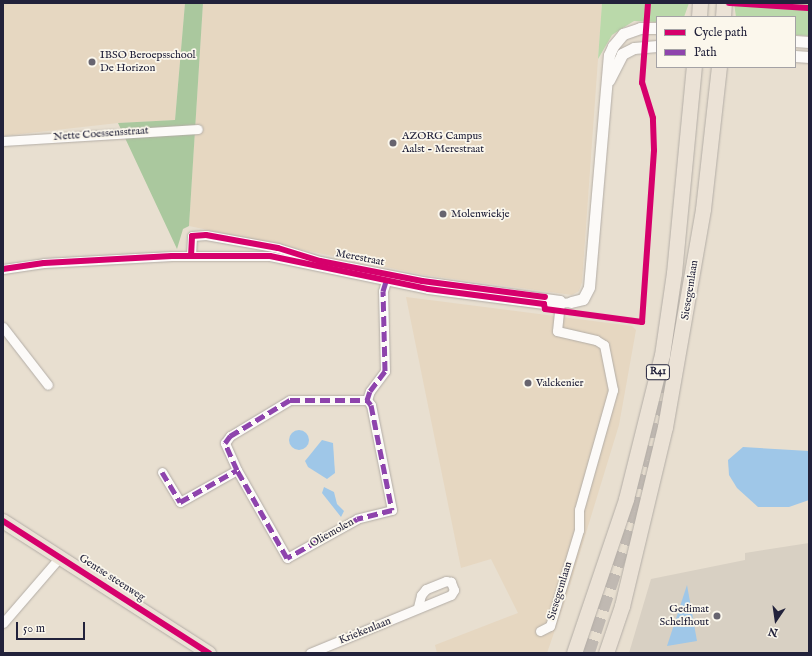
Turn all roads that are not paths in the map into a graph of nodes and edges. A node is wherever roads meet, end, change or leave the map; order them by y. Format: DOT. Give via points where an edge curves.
graph roads {
  1 [pos="700,3"];
  2 [pos="724,3"];
  3 [pos="699,16"];
  4 [pos="723,16"];
  5 [pos="656,28"];
  6 [pos="796,41"];
  7 [pos="809,42"];
  8 [pos="656,46"];
  9 [pos="796,56"];
  10 [pos="809,57"];
  11 [pos="694,68"];
  12 [pos="719,68"];
  13 [pos="606,90"];
  14 [pos="198,129"];
  15 [pos="3,141"];
  16 [pos="191,256"];
  17 [pos="3,269"];
  18 [pos="386,281"];
  19 [pos="559,302"];
  20 [pos="571,302"];
  21 [pos="3,327"];
  22 [pos="48,385"];
  23 [pos="367,400"];
  24 [pos="237,470"];
  25 [pos="162,472"];
  26 [pos="3,521"];
  27 [pos="60,557"];
  28 [pos="418,607"];
  29 [pos="3,623"];
  30 [pos="540,631"];
  31 [pos="209,653"];
  32 [pos="310,653"];
  33 [pos="574,653"];
  34 [pos="606,653"];
  1 -- 3 [label="highway"];
  2 -- 4 [label="highway"];
  5 -- 13 [label="street, Merestraat" via="633,29 616,40 609,55"];
  6 -- 7 [label="street"];
  8 -- 13 [label="street, Merestraat" via="634,48 622,54 612,71"];
  9 -- 10 [label="street"];
  11 -- 33 [label="highway, Siesegemlaan / R41" via="674,273 662,355 626,499"];
  12 -- 34 [label="highway, Siesegemlaan / R41" via="712,143 688,307 666,428 622,606"];
  13 -- 20 [label="street, Merestraat" via="589,287 583,299"];
  14 -- 15 [label="street, Nette Coessensstraat"];
  16 -- 17 [label="street, Merestraat" via="44,263"];
  16 -- 18 [label="street, Merestraat" via="270,256"];
  16 -- 19 [label="street, Merestraat" via="192,236 206,235 278,248 320,261 422,281"];
  18 -- 19 [label="street, Merestraat" via="544,304"];
  18 -- 23 [label="street" via="383,290 385,371 370,391"];
  19 -- 20 [label="street, Merestraat"];
  19 -- 30 [label="street, Siesegemlaan" via="557,331 596,340 604,346 613,390 579,510 577,538 550,626"];
  21 -- 22 [label="street"];
  23 -- 24 [label="street, Oliemolen" via="290,400 227,438 226,446"];
  23 -- 24 [label="street, Oliemolen" via="371,405 392,510 358,519 287,558"];
  24 -- 25 [label="street" via="180,502"];
  26 -- 27 [label="main road, Gentse steenweg"];
  27 -- 29 [label="street"];
  27 -- 31 [label="main road, Gentse steenweg"];
  28 -- 32 [label="street, Kriekenlaan"];
}
